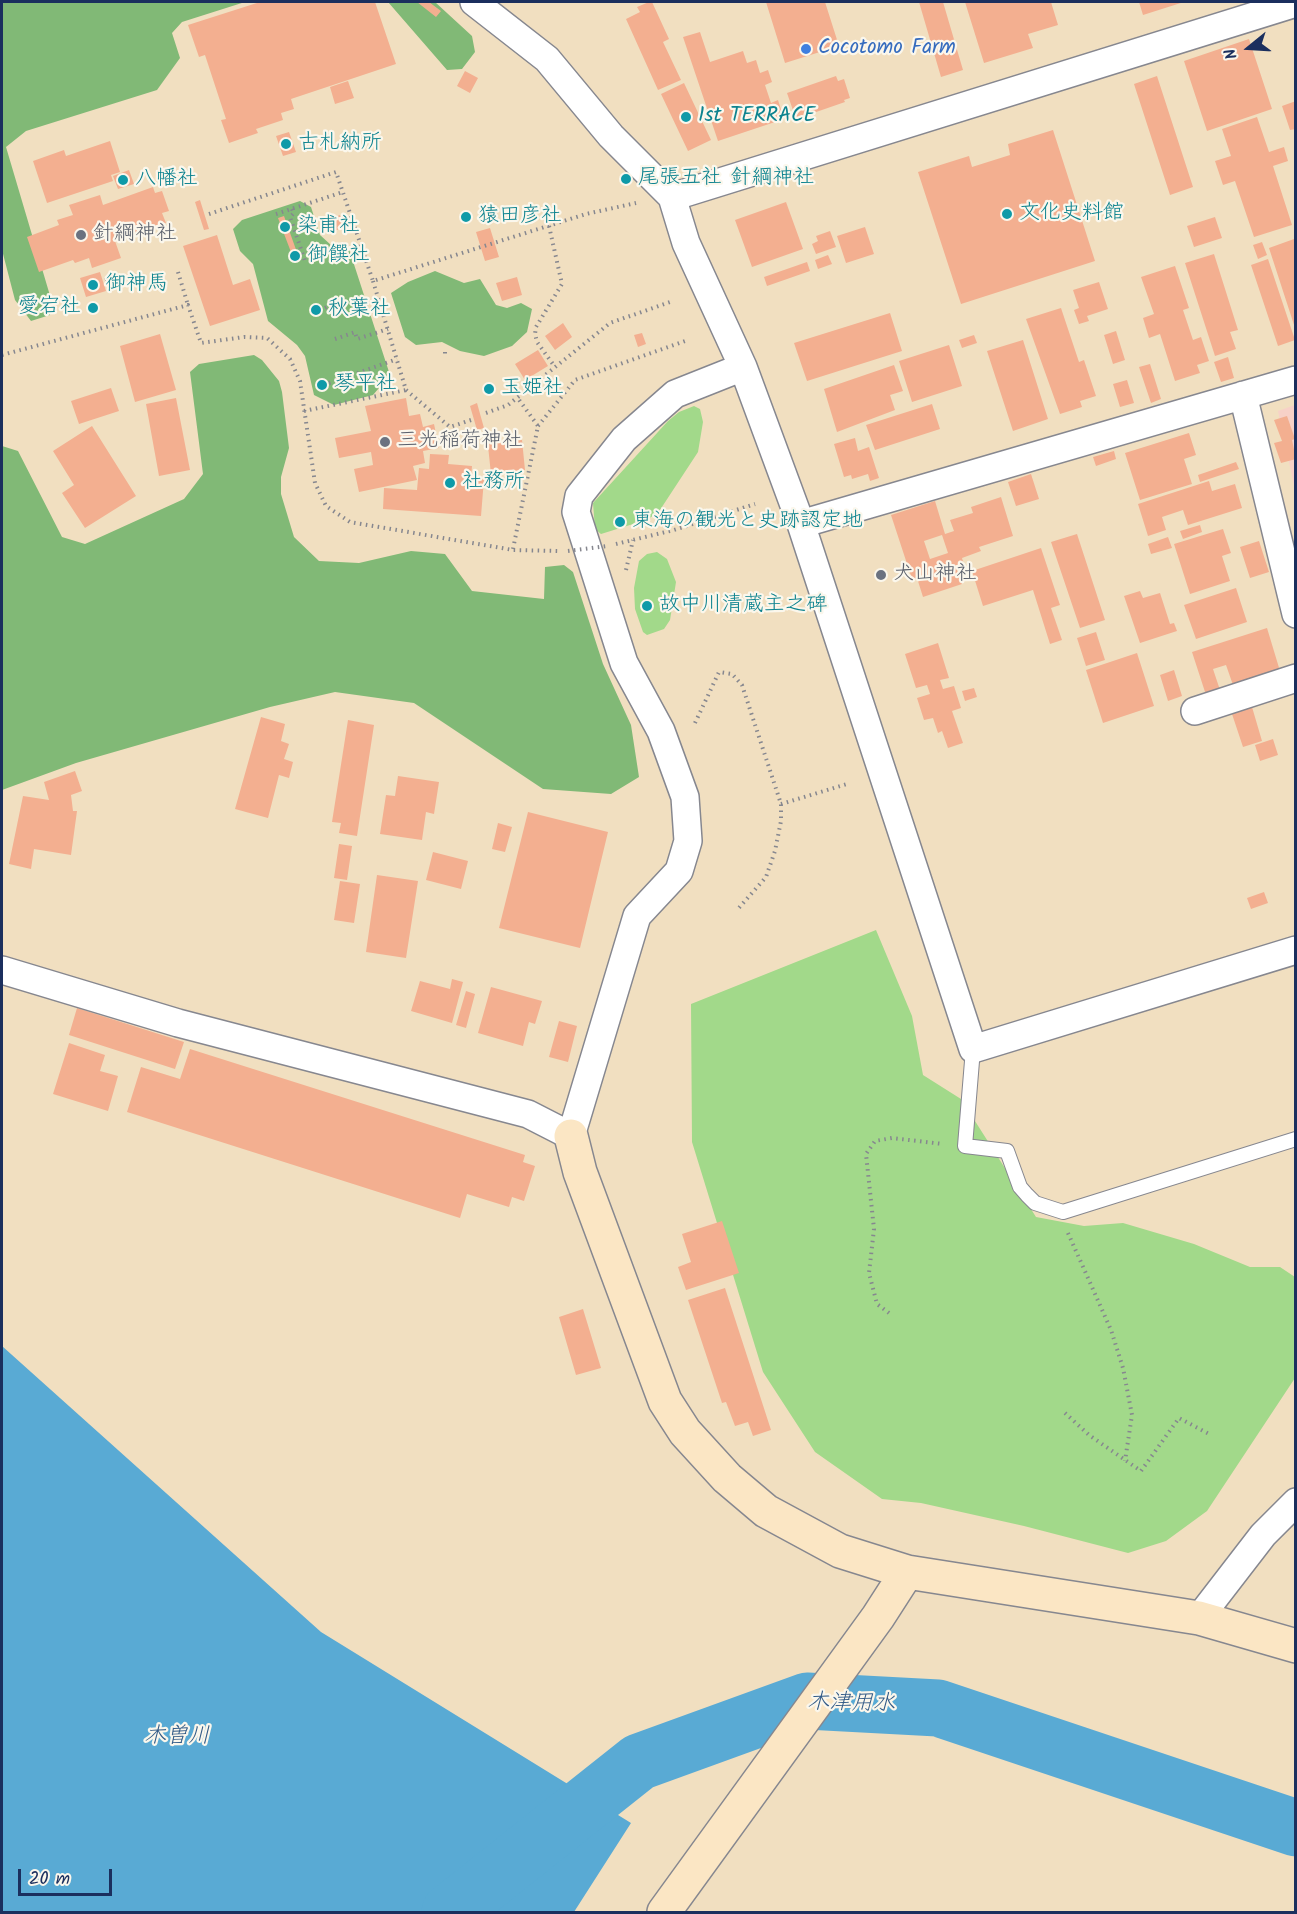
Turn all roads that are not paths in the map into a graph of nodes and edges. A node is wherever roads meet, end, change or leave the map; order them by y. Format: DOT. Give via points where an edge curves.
graph roads {
  1 [pos="474,2"];
  2 [pos="1296,3"];
  3 [pos="672,197"];
  4 [pos="743,367"];
  5 [pos="1296,380"];
  6 [pos="1243,395"];
  7 [pos="801,524"];
  8 [pos="1296,614"];
  9 [pos="1296,678"];
  10 [pos="1195,711"];
  11 [pos="1294,956"];
  12 [pos="2,970"];
  13 [pos="973,1049"];
  14 [pos="571,1136"];
  15 [pos="1296,1139"];
  16 [pos="1296,1502"];
  17 [pos="907,1572"];
  18 [pos="1199,1618"];
  19 [pos="1296,1646"];
  20 [pos="664,1912"];
  1 -- 3 [label="street" via="547,59 611,136"];
  2 -- 3 [label="street"];
  3 -- 4 [label="street" via="686,243"];
  4 -- 7 [label="street"];
  4 -- 14 [label="street" via="675,394 624,439 579,496 576,512 624,663 661,732 685,797 688,841 679,871 638,916"];
  5 -- 6 [label="street"];
  6 -- 7 [label="street"];
  6 -- 8 [label="street"];
  7 -- 13 [label="street"];
  9 -- 10 [label="street"];
  11 -- 13 [label="street"];
  12 -- 14 [label="street" via="178,1023 528,1114"];
  13 -- 15 [label="lane" via="965,1146 1007,1151 1020,1187 1027,1195 1035,1203 1063,1212"];
  14 -- 17 [label="street" via="580,1172 652,1372 685,1432 727,1478 766,1511 840,1551"];
  16 -- 18 [label="street" via="1263,1535"];
  17 -- 18 [label="street"];
  17 -- 20 [label="street"];
  18 -- 19 [label="street"];
}
